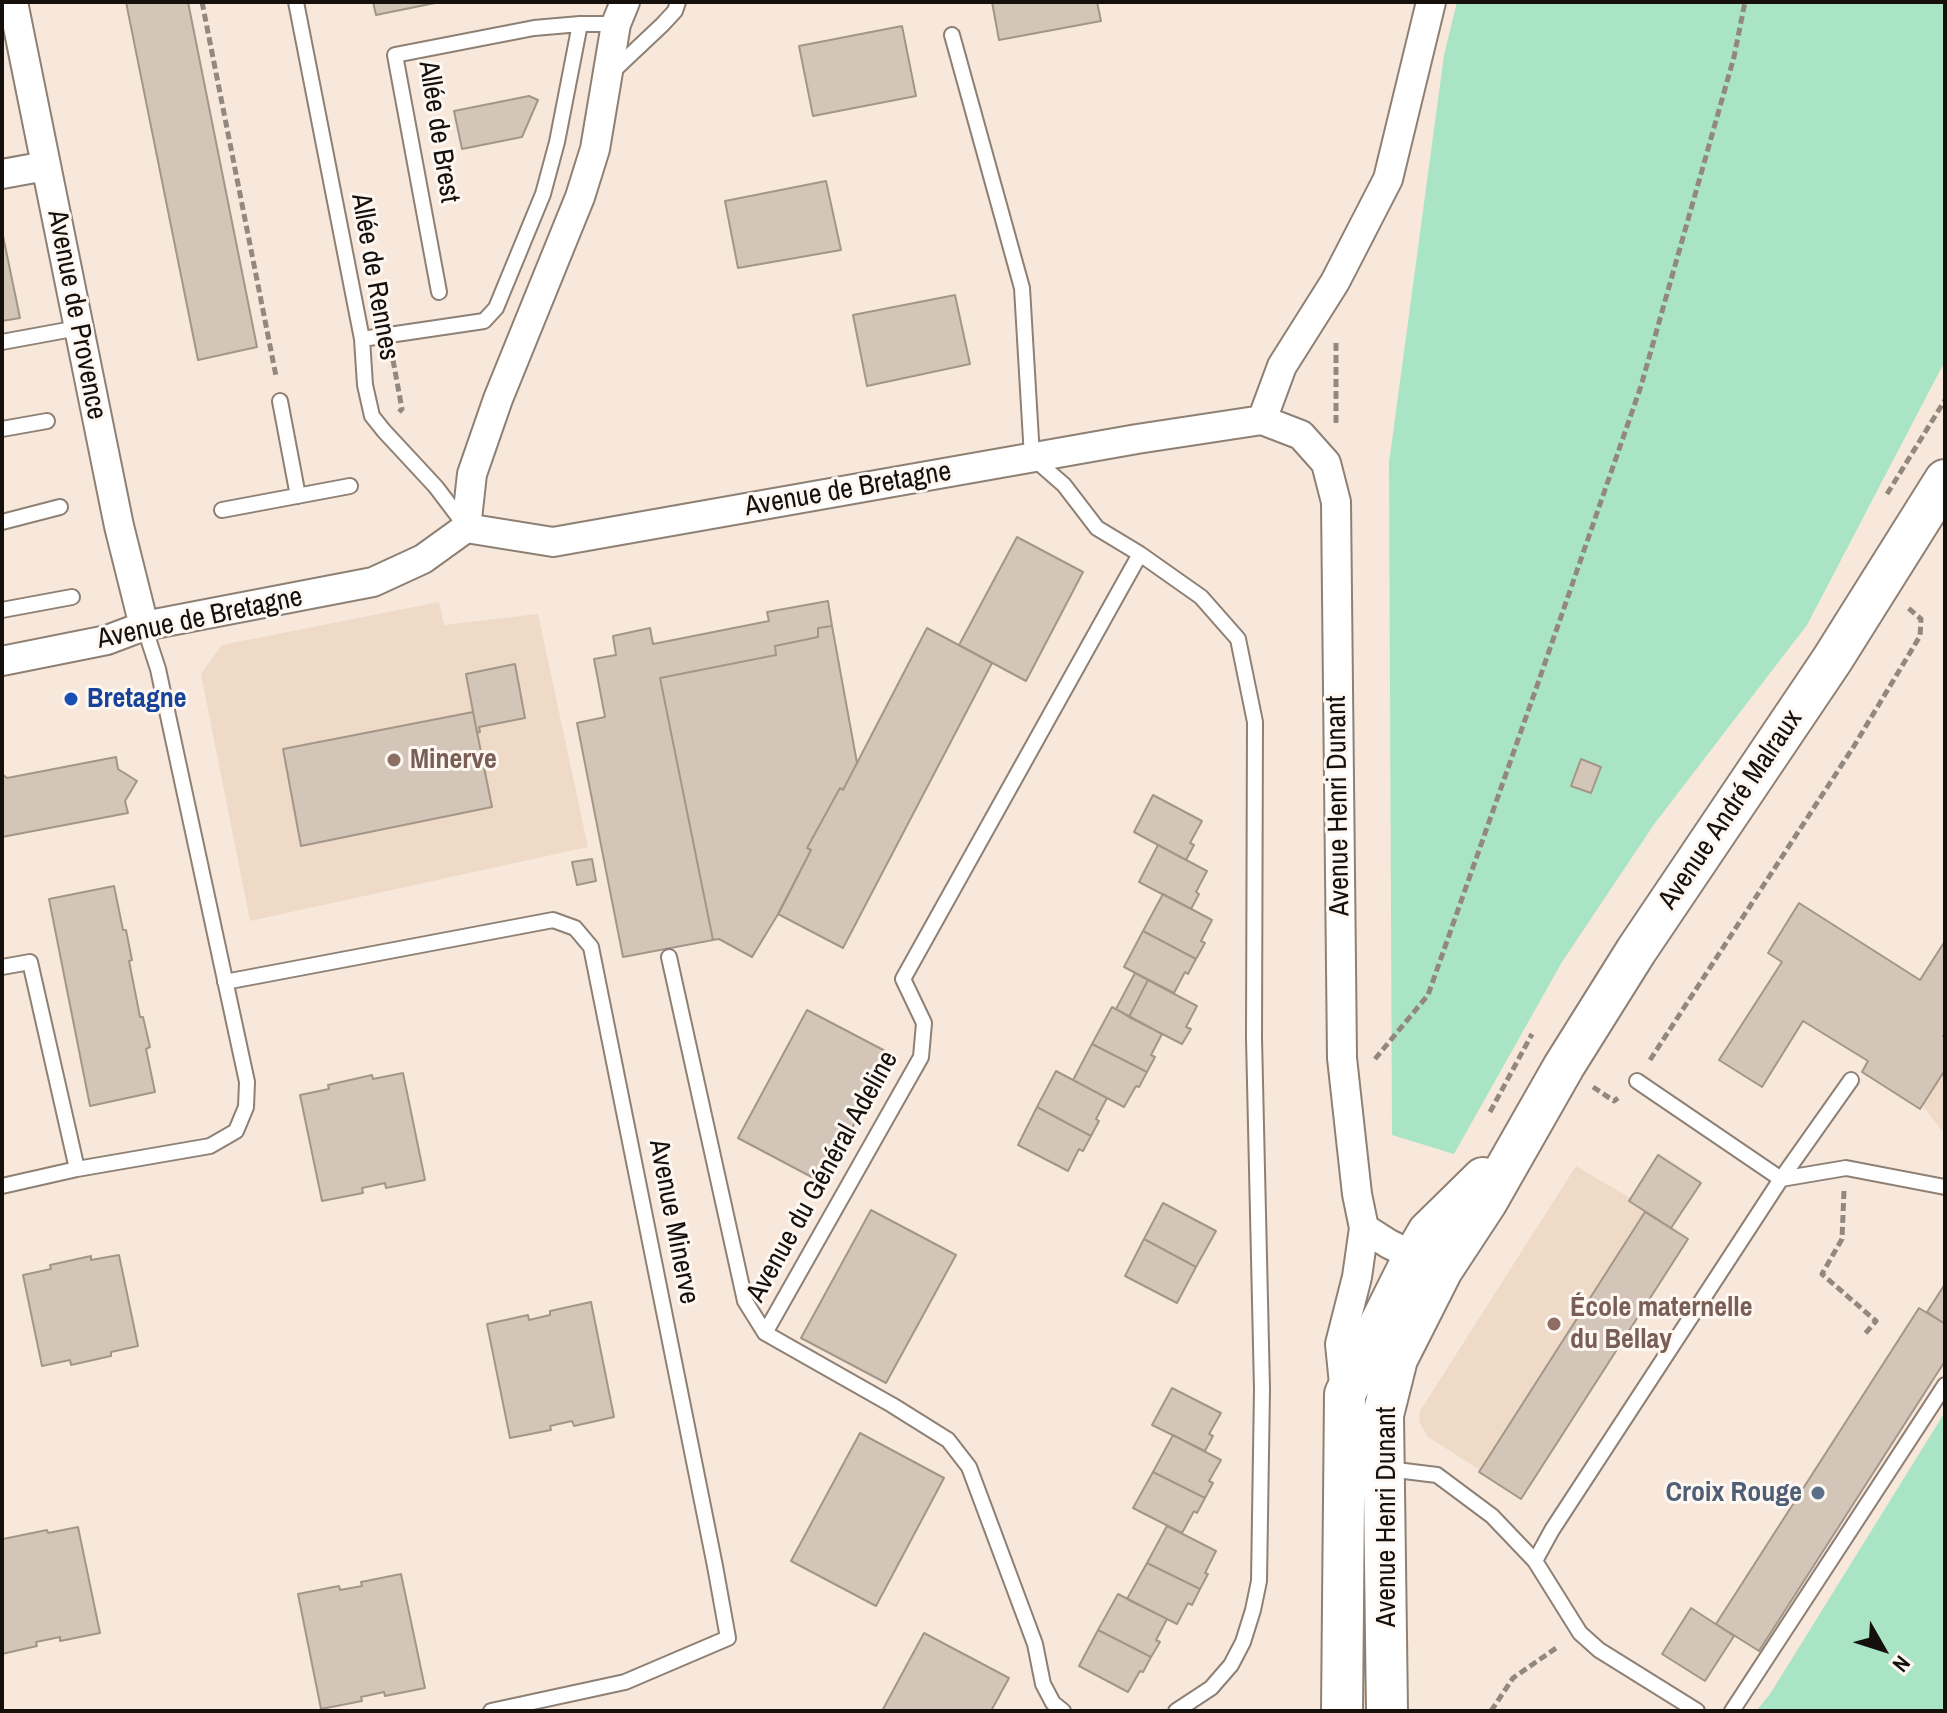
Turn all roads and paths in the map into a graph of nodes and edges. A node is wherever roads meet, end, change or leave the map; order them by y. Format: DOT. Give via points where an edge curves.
graph roads {
  1 [pos="13,2"];
  2 [pos="202,2"];
  3 [pos="296,2"];
  4 [pos="678,2"];
  5 [pos="1431,2"];
  6 [pos="1745,2"];
  7 [pos="620,13"];
  8 [pos="580,24"];
  9 [pos="952,35"];
  10 [pos="607,77"];
  11 [pos="46,166"];
  12 [pos="2,174"];
  13 [pos="1335,282"];
  14 [pos="439,292"];
  15 [pos="78,328"];
  16 [pos="362,339"];
  17 [pos="2,342"];
  18 [pos="280,401"];
  19 [pos="1262,420"];
  20 [pos="47,421"];
  21 [pos="2,429"];
  22 [pos="1336,439"];
  23 [pos="1032,457"];
  24 [pos="1945,480"];
  25 [pos="350,486"];
  26 [pos="298,496"];
  27 [pos="60,507"];
  28 [pos="222,510"];
  29 [pos="2,522"];
  30 [pos="466,528"];
  31 [pos="1140,554"];
  32 [pos="72,597"];
  33 [pos="2,610"];
  34 [pos="144,626"];
  35 [pos="1920,636"];
  36 [pos="2,661"];
  37 [pos="669,957"];
  38 [pos="2,967"];
  39 [pos="225,982"];
  40 [pos="1851,1080"];
  41 [pos="1637,1081"];
  42 [pos="1346,1094"];
  43 [pos="77,1169"];
  44 [pos="1844,1169"];
  45 [pos="1781,1179"];
  46 [pos="2,1186"];
  47 [pos="1945,1187"];
  48 [pos="1364,1228"];
  49 [pos="1428,1263"];
  50 [pos="765,1333"];
  51 [pos="1864,1335"];
  52 [pos="1945,1385"];
  53 [pos="1345,1394"];
  54 [pos="1384,1469"];
  55 [pos="1535,1561"];
  56 [pos="1580,1633"];
  57 [pos="491,1711"];
  58 [pos="1063,1711"];
  59 [pos="1176,1711"];
  60 [pos="1342,1711"];
  61 [pos="1387,1711"];
  62 [pos="1491,1711"];
  63 [pos="1697,1711"];
  64 [pos="1732,1711"];
  1 -- 11 [label="street, Avenue de Provence"];
  2 -- 18 [label="path"];
  3 -- 16 [label="lane, Allée de Rennes"];
  4 -- 10 [label="lane" via="662,25"];
  5 -- 13 [label="street" via="1388,179"];
  6 -- 42 [label="path" via="1641,386 1428,995"];
  7 -- 8 [label="lane, Allée de Brest"];
  7 -- 10 [label="street"];
  8 -- 14 [label="lane, Allée de Brest" via="395,55"];
  8 -- 16 [label="lane" via="543,194 496,308 484,321"];
  9 -- 23 [label="lane" via="1022,288"];
  10 -- 30 [label="street" via="595,149 580,197 472,474"];
  11 -- 12 [label="street"];
  11 -- 15 [label="street, Avenue de Provence"];
  13 -- 19 [label="street" via="1282,366"];
  13 -- 22 [label="path"];
  15 -- 17 [label="lane"];
  15 -- 34 [label="street, Avenue de Provence"];
  16 -- 30 [label="lane, Allée de Rennes" via="372,416"];
  18 -- 26 [label="lane"];
  19 -- 23 [label="street, Avenue de Bretagne"];
  19 -- 42 [label="street, Avenue Henri Dunant" via="1301,435 1326,463 1336,502"];
  20 -- 21 [label="lane"];
  23 -- 30 [label="street, Avenue de Bretagne" via="553,542"];
  23 -- 31 [label="lane" via="1064,485 1097,528"];
  24 -- 49 [label="main road, Avenue André Malraux" via="1832,660 1636,951 1486,1203"];
  25 -- 26 [label="lane"];
  26 -- 28 [label="lane"];
  27 -- 29 [label="lane"];
  30 -- 34 [label="street, Avenue de Bretagne" via="423,559 373,582"];
  31 -- 50 [label="lane, Avenue du Général Adeline" via="903,979 924,1023 921,1057"];
  31 -- 59 [label="lane" via="1201,597 1238,639 1255,722 1259,1581 1243,1642 1231,1665 1211,1688"];
  32 -- 33 [label="lane"];
  34 -- 36 [label="street, Avenue de Bretagne" via="107,640"];
  34 -- 39 [label="lane"];
  35 -- 41 [label="path"];
  37 -- 50 [label="lane" via="745,1301"];
  38 -- 43 [label="lane" via="30,962"];
  39 -- 43 [label="lane" via="247,1082 246,1107 236,1131 210,1146"];
  39 -- 57 [label="lane, Avenue Minerve" via="553,920 575,928 591,947 728,1638 625,1682"];
  40 -- 45 [label="lane"];
  41 -- 45 [label="lane"];
  42 -- 48 [label="street, Avenue Henri Dunant"];
  43 -- 46 [label="lane"];
  44 -- 45 [label="lane"];
  44 -- 47 [label="lane"];
  44 -- 51 [label="path" via="1842,1239 1822,1274 1876,1321"];
  45 -- 55 [label="lane"];
  48 -- 49 [label="street"];
  48 -- 53 [label="street, Avenue Henri Dunant" via="1340,1344"];
  49 -- 53 [label="main road, Avenue Henri Dunant"];
  49 -- 54 [label="main road, Avenue Henri Dunant" via="1383,1415"];
  50 -- 58 [label="lane, Avenue du Général Adeline" via="948,1440 969,1467 1035,1644 1043,1684"];
  52 -- 64 [label="lane"];
  53 -- 60 [label="main road, Avenue Henri Dunant"];
  54 -- 55 [label="lane" via="1437,1475 1492,1516"];
  54 -- 61 [label="main road, Avenue Henri Dunant"];
  55 -- 56 [label="lane"];
  56 -- 62 [label="path" via="1513,1678"];
  56 -- 63 [label="lane"];
}
